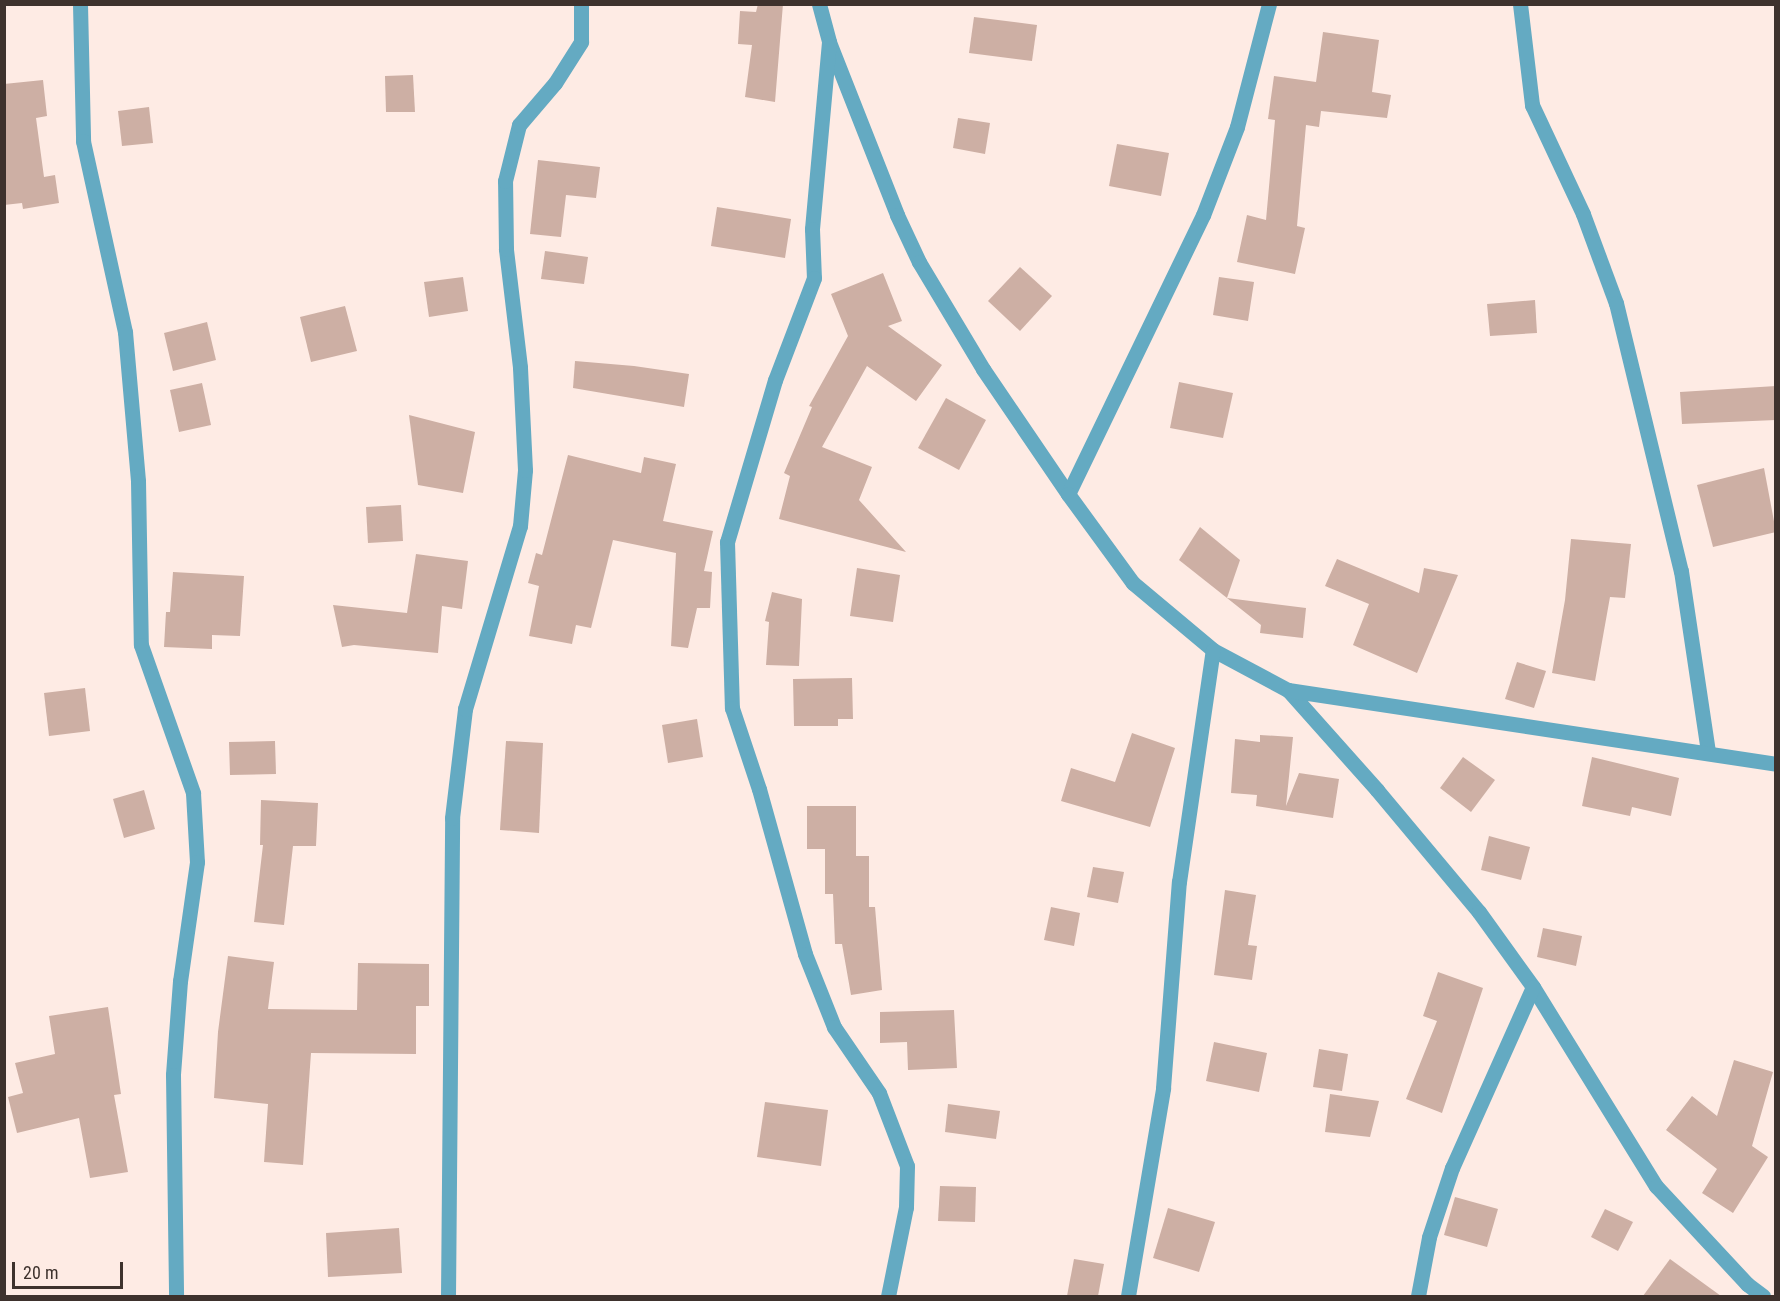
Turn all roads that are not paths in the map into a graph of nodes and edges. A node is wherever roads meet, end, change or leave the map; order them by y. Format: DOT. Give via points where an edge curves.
graph roads {
  1 [pos="80,4"];
  2 [pos="581,4"];
  3 [pos="819,4"];
  4 [pos="1269,4"];
  5 [pos="1520,4"];
  6 [pos="829,42"];
  7 [pos="1068,494"];
  8 [pos="1213,650"];
  9 [pos="1288,690"];
  10 [pos="1708,752"];
  11 [pos="1776,764"];
  12 [pos="1533,987"];
  13 [pos="177,1296"];
  14 [pos="448,1296"];
  15 [pos="888,1296"];
  16 [pos="1128,1296"];
  17 [pos="1418,1296"];
  18 [pos="1763,1296"];
  1 -- 13 [label="street" via="83,141 125,332 138,481 141,645 193,793 197,862 180,981 173,1075"];
  2 -- 14 [label="street" via="581,42 555,83 519,125 505,181 506,249 520,367 525,470 520,526 465,709 452,818"];
  3 -- 6 [label="street"];
  4 -- 7 [label="street" via="1237,127 1203,215"];
  5 -- 10 [label="street" via="1532,105 1583,214 1616,303 1682,571"];
  6 -- 7 [label="street" via="919,261 983,369"];
  6 -- 15 [label="street" via="812,229 814,278 774,380 727,542 732,708 805,954 834,1027 879,1094 907,1166 906,1207"];
  7 -- 8 [label="street" via="1133,583"];
  8 -- 9 [label="street"];
  8 -- 16 [label="street" via="1179,882 1163,1088"];
  9 -- 10 [label="street"];
  9 -- 12 [label="street" via="1479,912"];
  10 -- 11 [label="street"];
  12 -- 17 [label="street" via="1452,1168 1429,1237"];
  12 -- 18 [label="street" via="1656,1186 1746,1284"];
}
